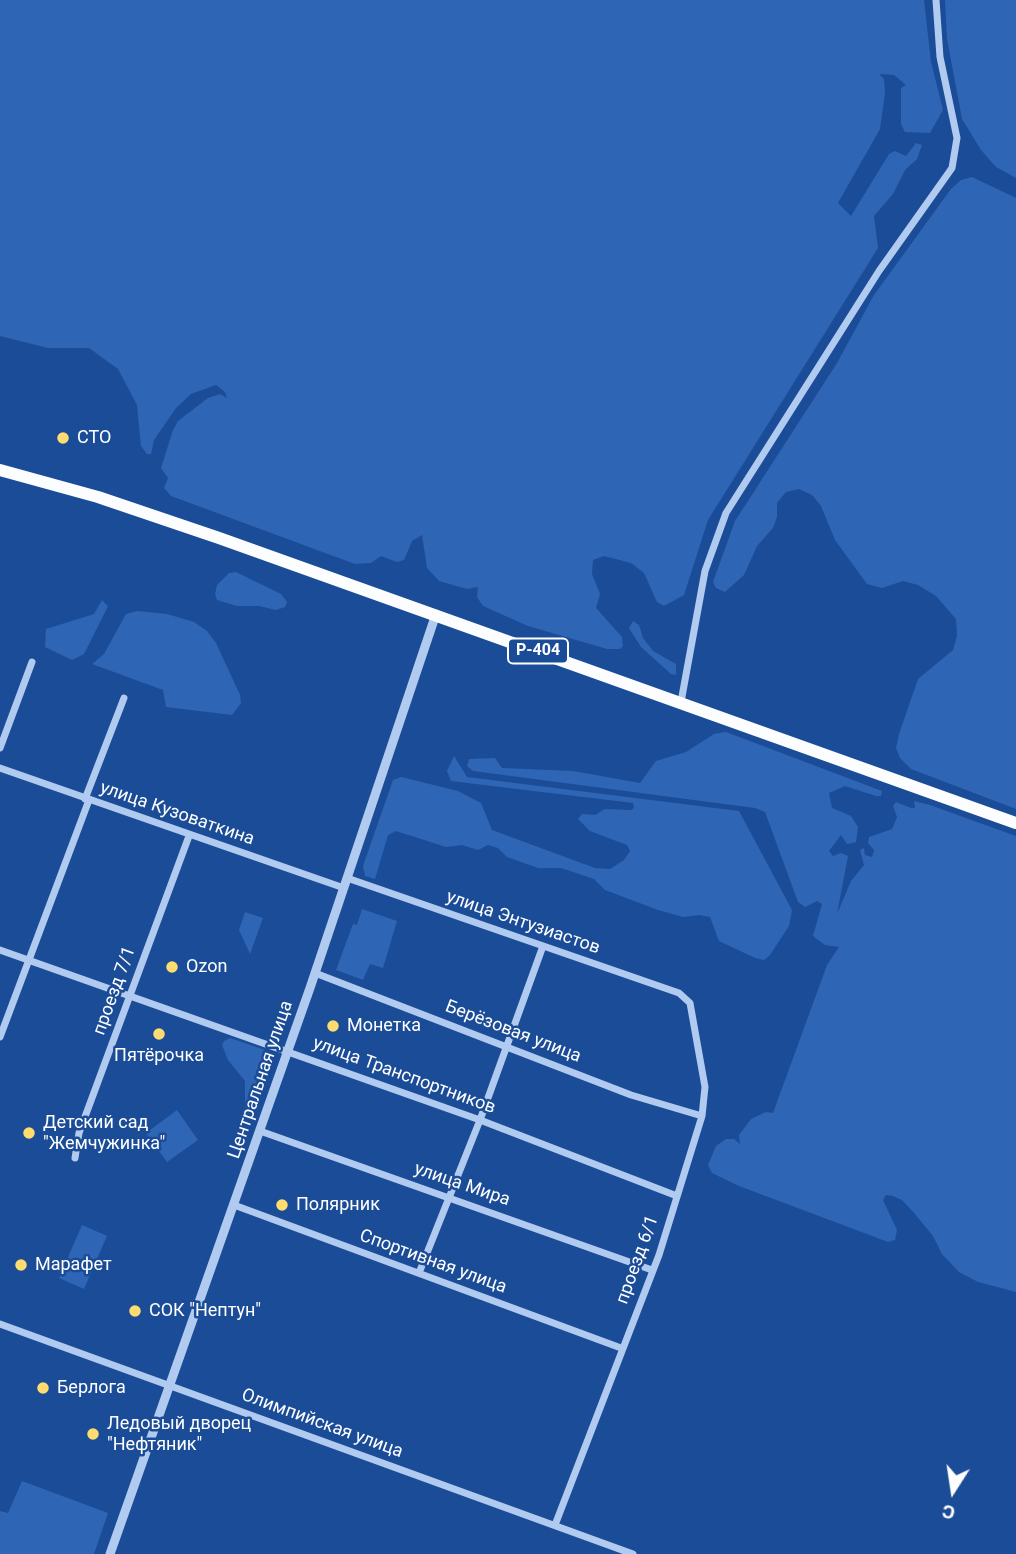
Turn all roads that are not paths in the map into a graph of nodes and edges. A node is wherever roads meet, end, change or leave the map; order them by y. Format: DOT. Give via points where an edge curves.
graph roads {
  1 [pos="936,0"];
  2 [pos="0,470"];
  3 [pos="436,614"];
  4 [pos="32,662"];
  5 [pos="124,698"];
  6 [pos="681,702"];
  7 [pos="0,748"];
  8 [pos="0,768"];
  9 [pos="87,799"];
  10 [pos="1016,823"];
  11 [pos="189,836"];
  12 [pos="347,878"];
  13 [pos="344,888"];
  14 [pos="543,946"];
  15 [pos="0,950"];
  16 [pos="28,959"];
  17 [pos="315,973"];
  18 [pos="130,997"];
  19 [pos="687,999"];
  20 [pos="0,1037"];
  21 [pos="506,1047"];
  22 [pos="287,1052"];
  23 [pos="702,1116"];
  24 [pos="480,1119"];
  25 [pos="260,1131"];
  26 [pos="75,1158"];
  27 [pos="677,1196"];
  28 [pos="451,1198"];
  29 [pos="234,1205"];
  30 [pos="652,1270"];
  31 [pos="419,1273"];
  32 [pos="0,1324"];
  33 [pos="621,1348"];
  34 [pos="170,1385"];
  35 [pos="555,1525"];
  36 [pos="110,1554"];
  37 [pos="634,1554"];
  1 -- 6 [label="street" via="940,57 957,138 952,168 878,271 726,513 705,571"];
  2 -- 3 [label="highway, Р-404" via="98,497"];
  3 -- 6 [label="highway, Р-404"];
  3 -- 12 [label="street, Центральная улица"];
  4 -- 7 [label="street"];
  5 -- 9 [label="street"];
  6 -- 10 [label="highway, Р-404"];
  8 -- 9 [label="street, улица Кузоваткина"];
  9 -- 11 [label="street, улица Кузоваткина"];
  9 -- 16 [label="street"];
  11 -- 13 [label="street, улица Кузоваткина"];
  11 -- 18 [label="street, проезд 7/1"];
  12 -- 13 [label="street, Центральная улица"];
  12 -- 14 [label="street, улица Энтузиастов"];
  13 -- 17 [label="street, Центральная улица"];
  14 -- 19 [label="street, улица Энтузиастов"];
  14 -- 21 [label="street"];
  15 -- 16 [label="street, улица Транспортников"];
  16 -- 18 [label="street, улица Транспортников"];
  16 -- 20 [label="street"];
  17 -- 21 [label="street, Берёзовая улица"];
  17 -- 22 [label="street, Центральная улица"];
  18 -- 22 [label="street, улица Транспортников"];
  18 -- 26 [label="street, проезд 7/1" via="79,1133"];
  19 -- 23 [label="street, проезд 6/1" via="704,1078"];
  21 -- 23 [label="street, Берёзовая улица" via="631,1095"];
  21 -- 24 [label="street"];
  22 -- 24 [label="street, улица Транспортников"];
  22 -- 25 [label="street, Центральная улица"];
  23 -- 27 [label="street, проезд 6/1"];
  24 -- 27 [label="street, улица Транспортников"];
  24 -- 28 [label="street"];
  25 -- 28 [label="street, улица Мира"];
  25 -- 29 [label="street, Центральная улица"];
  27 -- 30 [label="street, проезд 6/1"];
  28 -- 30 [label="street, улица Мира"];
  28 -- 31 [label="street"];
  29 -- 31 [label="street, Спортивная улица"];
  29 -- 34 [label="street, Центральная улица"];
  30 -- 33 [label="street, проезд 6/1"];
  31 -- 33 [label="street, Спортивная улица"];
  32 -- 34 [label="street, Олимпийская улица"];
  33 -- 35 [label="street, проезд 6/1"];
  34 -- 35 [label="street, Олимпийская улица"];
  34 -- 36 [label="street, Центральная улица"];
  35 -- 37 [label="street, Олимпийская улица"];
}
